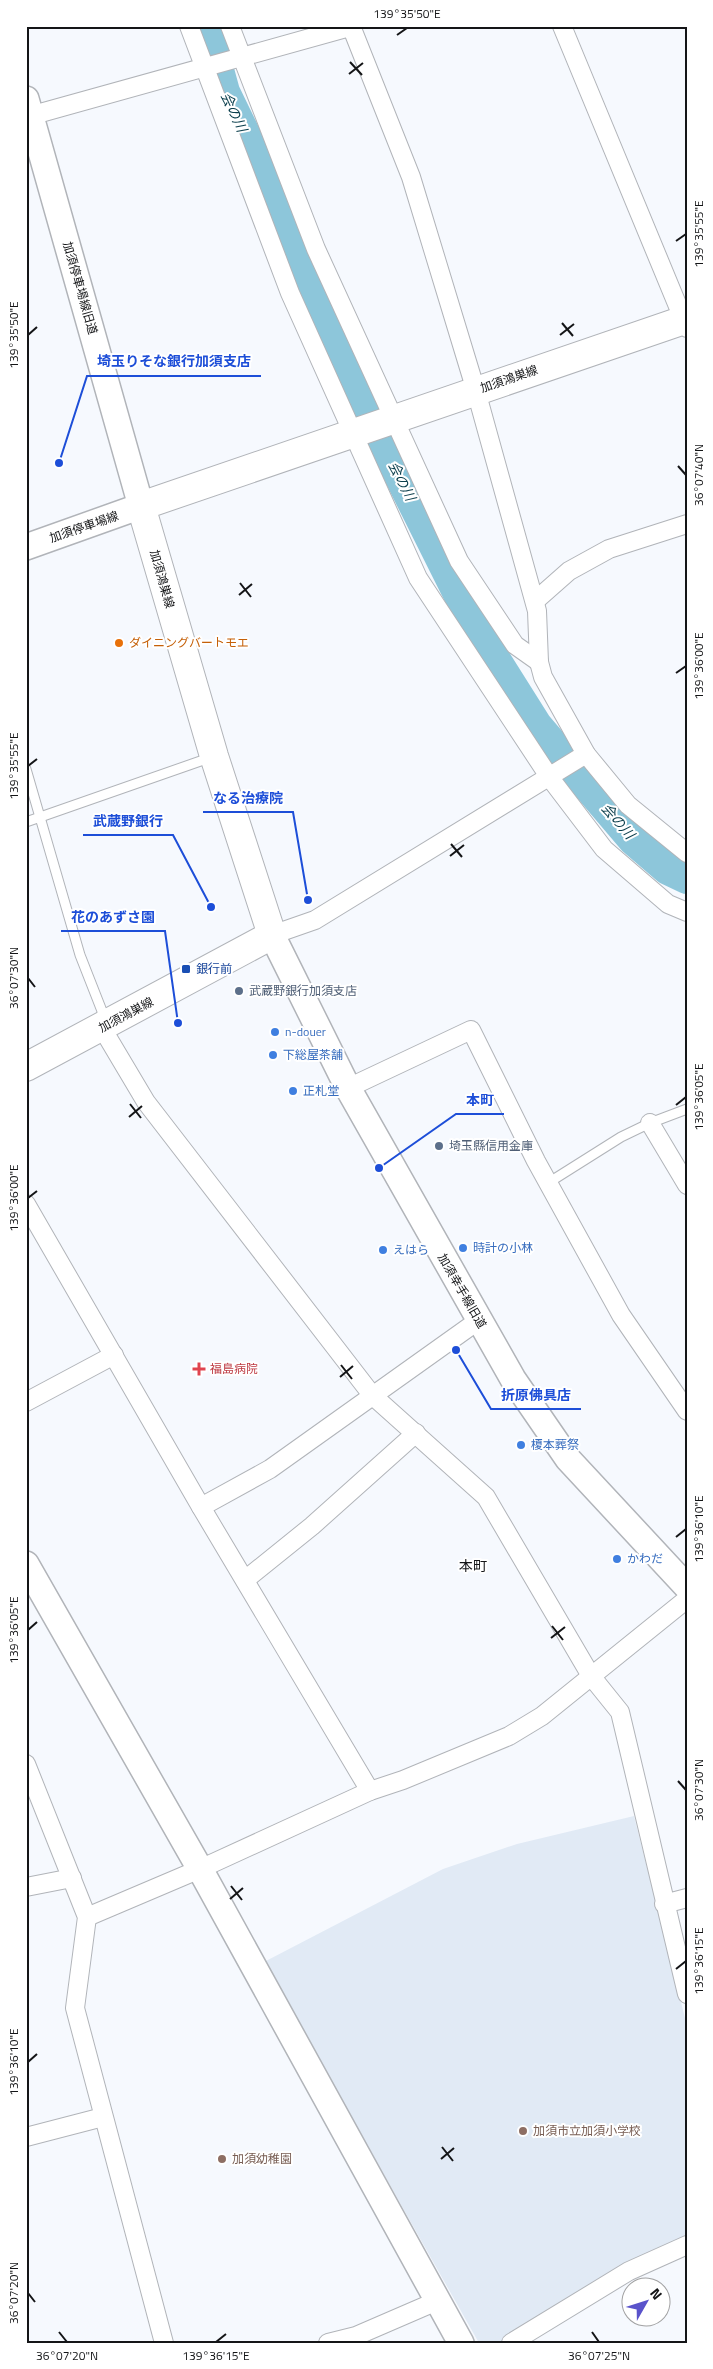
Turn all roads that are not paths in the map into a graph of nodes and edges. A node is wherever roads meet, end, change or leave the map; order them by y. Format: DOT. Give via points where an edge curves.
graph roads {
  1 [pos="189,26"];
  2 [pos="230,26"];
  3 [pos="562,26"];
  4 [pos="352,27"];
  5 [pos="241,58"];
  6 [pos="204,68"];
  7 [pos="28,111"];
  8 [pos="686,322"];
  9 [pos="476,391"];
  10 [pos="373,427"];
  11 [pos="141,506"];
  12 [pos="687,524"];
  13 [pos="26,547"];
  14 [pos="535,601"];
  15 [pos="539,662"];
  16 [pos="586,754"];
  17 [pos="214,756"];
  18 [pos="26,769"];
  19 [pos="550,778"];
  20 [pos="39,818"];
  21 [pos="26,822"];
  22 [pos="687,853"];
  23 [pos="687,912"];
  24 [pos="272,935"];
  25 [pos="102,1028"];
  26 [pos="26,1067"];
  27 [pos="348,1088"];
  28 [pos="687,1109"];
  29 [pos="650,1122"];
  30 [pos="548,1183"];
  31 [pos="687,1185"];
  32 [pos="26,1204"];
  33 [pos="479,1320"];
  34 [pos="114,1355"];
  35 [pos="372,1395"];
  36 [pos="26,1402"];
  37 [pos="687,1411"];
  38 [pos="416,1433"];
  39 [pos="202,1507"];
  40 [pos="26,1564"];
  41 [pos="245,1580"];
  42 [pos="687,1586"];
  43 [pos="687,1599"];
  44 [pos="591,1676"];
  45 [pos="26,1764"];
  46 [pos="370,1791"];
  47 [pos="200,1869"];
  48 [pos="72,1878"];
  49 [pos="26,1887"];
  50 [pos="687,1898"];
  51 [pos="664,1904"];
  52 [pos="87,1917"];
  53 [pos="687,1994"];
  54 [pos="104,2117"];
  55 [pos="26,2137"];
  56 [pos="687,2245"];
  57 [pos="437,2301"];
  58 [pos="164,2343"];
  59 [pos="328,2343"];
  60 [pos="461,2343"];
  61 [pos="511,2343"];
  1 -- 6 [label="street"];
  2 -- 5 [label="street"];
  3 -- 8 [label="street"];
  4 -- 5 [label="street"];
  4 -- 9 [label="street" via="411,177"];
  5 -- 6 [label="street"];
  5 -- 10 [label="street" via="316,249"];
  6 -- 7 [label="street"];
  6 -- 10 [label="street" via="290,293"];
  7 -- 11 [label="street, 加須停車場線旧道"];
  8 -- 9 [label="main road, 加須鴻巣線"];
  9 -- 10 [label="main road, 加須鴻巣線"];
  9 -- 14 [label="street"];
  10 -- 11 [label="main road, 加須鴻巣線"];
  10 -- 15 [label="street" via="514,645"];
  10 -- 19 [label="street" via="418,578"];
  11 -- 13 [label="street, 加須停車場線"];
  11 -- 17 [label="main road, 加須鴻巣線"];
  12 -- 14 [label="street" via="609,549 570,571"];
  14 -- 15 [label="street"];
  15 -- 16 [label="street" via="543,677"];
  16 -- 19 [label="street"];
  16 -- 22 [label="street" via="628,805"];
  17 -- 20 [label="lane"];
  17 -- 24 [label="main road, 加須鴻巣線"];
  18 -- 20 [label="lane"];
  19 -- 23 [label="street" via="604,849 668,904"];
  19 -- 24 [label="street" via="315,920"];
  20 -- 21 [label="lane"];
  20 -- 25 [label="lane" via="80,955 102,1011"];
  24 -- 25 [label="main road, 加須鴻巣線"];
  24 -- 27 [label="street, 加須幸手線旧道"];
  25 -- 26 [label="main road, 加須鴻巣線"];
  25 -- 35 [label="street" via="146,1102"];
  27 -- 30 [label="street" via="471,1030"];
  27 -- 33 [label="street, 加須幸手線旧道"];
  28 -- 29 [label="lane"];
  29 -- 30 [label="lane"];
  29 -- 31 [label="street"];
  30 -- 37 [label="street" via="621,1315"];
  32 -- 34 [label="street"];
  33 -- 35 [label="street"];
  33 -- 42 [label="street, 加須幸手線旧道" via="513,1379 568,1459"];
  34 -- 36 [label="street"];
  34 -- 39 [label="street"];
  35 -- 38 [label="street"];
  35 -- 39 [label="street" via="270,1469"];
  38 -- 41 [label="street" via="312,1526"];
  38 -- 44 [label="street" via="486,1497"];
  39 -- 41 [label="street"];
  40 -- 47 [label="street"];
  41 -- 46 [label="street"];
  43 -- 44 [label="street"];
  44 -- 46 [label="street" via="542,1716 509,1736"];
  44 -- 51 [label="street" via="620,1712"];
  45 -- 48 [label="street"];
  46 -- 47 [label="street"];
  47 -- 52 [label="street"];
  47 -- 57 [label="street"];
  48 -- 49 [label="street"];
  48 -- 52 [label="street"];
  50 -- 51 [label="street"];
  51 -- 53 [label="street"];
  52 -- 54 [label="street" via="75,2008"];
  54 -- 55 [label="street"];
  54 -- 58 [label="street"];
  56 -- 61 [label="street" via="629,2271"];
  57 -- 59 [label="street" via="356,2336"];
  57 -- 60 [label="street"];
}
